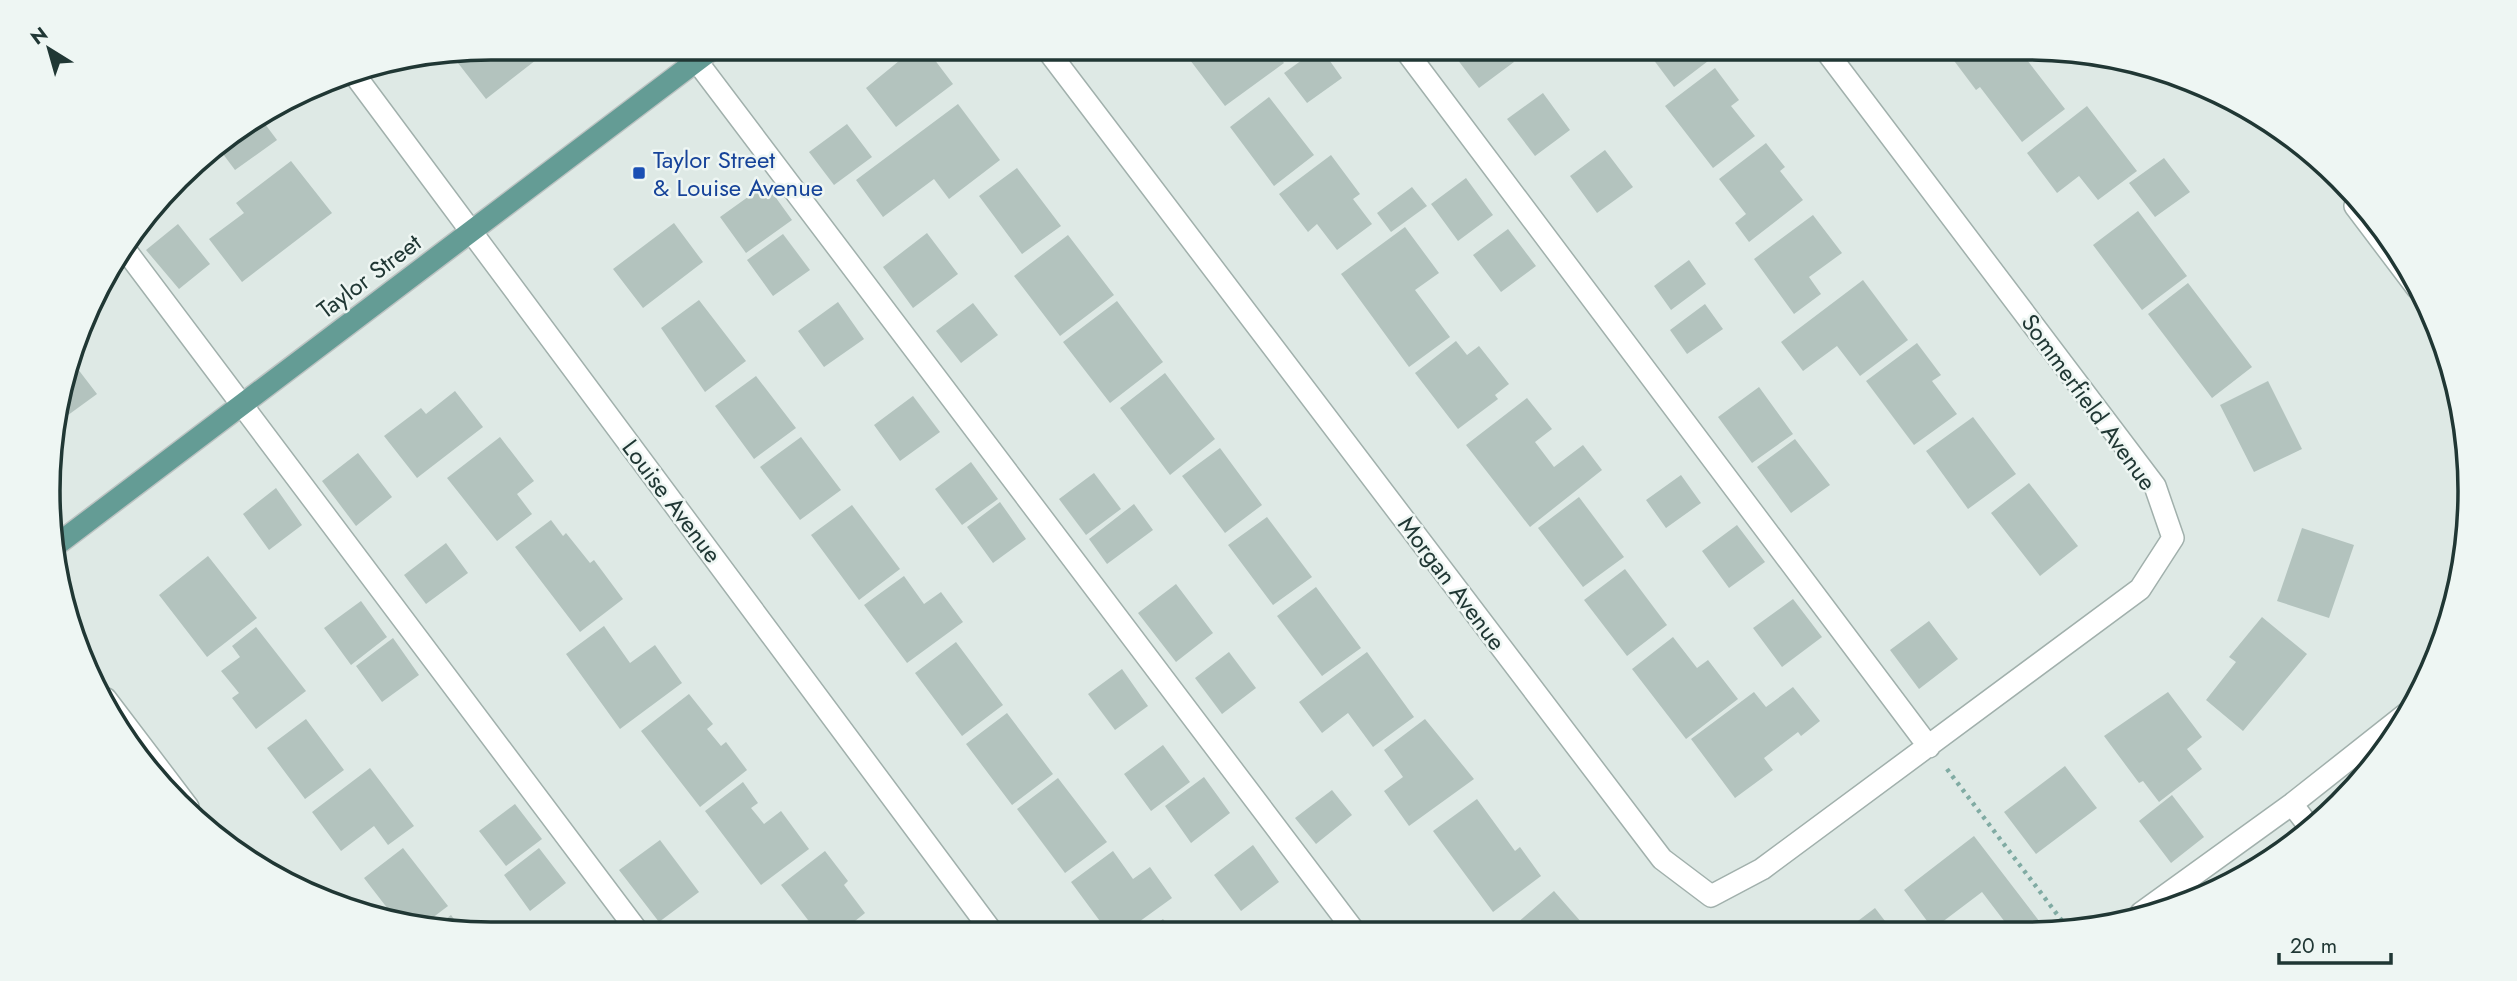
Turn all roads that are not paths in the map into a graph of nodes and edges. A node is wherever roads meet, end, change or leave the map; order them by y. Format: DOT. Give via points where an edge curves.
graph roads {
  1 [pos="685,60"];
  2 [pos="697,60"];
  3 [pos="1055,60"];
  4 [pos="1413,60"];
  5 [pos="1833,60"];
  6 [pos="359,80"];
  7 [pos="471,231"];
  8 [pos="129,255"];
  9 [pos="241,404"];
  10 [pos="62,540"];
  11 [pos="2384,731"];
  12 [pos="1929,747"];
  13 [pos="2292,804"];
  14 [pos="2304,820"];
  15 [pos="2157,901"];
  16 [pos="631,922"];
  17 [pos="985,922"];
  18 [pos="1347,922"];
  1 -- 7 [label="main road, Taylor Street"];
  2 -- 18 [label="street"];
  3 -- 12 [label="street, Morgan Avenue" via="1662,859 1712,896 1762,869"];
  4 -- 12 [label="street"];
  5 -- 12 [label="street, Sommerfield Avenue" via="2155,486 2173,538 2140,589"];
  6 -- 7 [label="street, Louise Avenue"];
  7 -- 9 [label="main road, Taylor Street"];
  7 -- 17 [label="street, Louise Avenue"];
  8 -- 9 [label="street"];
  9 -- 10 [label="main road, Taylor Street"];
  9 -- 16 [label="street"];
  11 -- 13 [label="street"];
  13 -- 14 [label="street"];
  13 -- 15 [label="street"];
}
